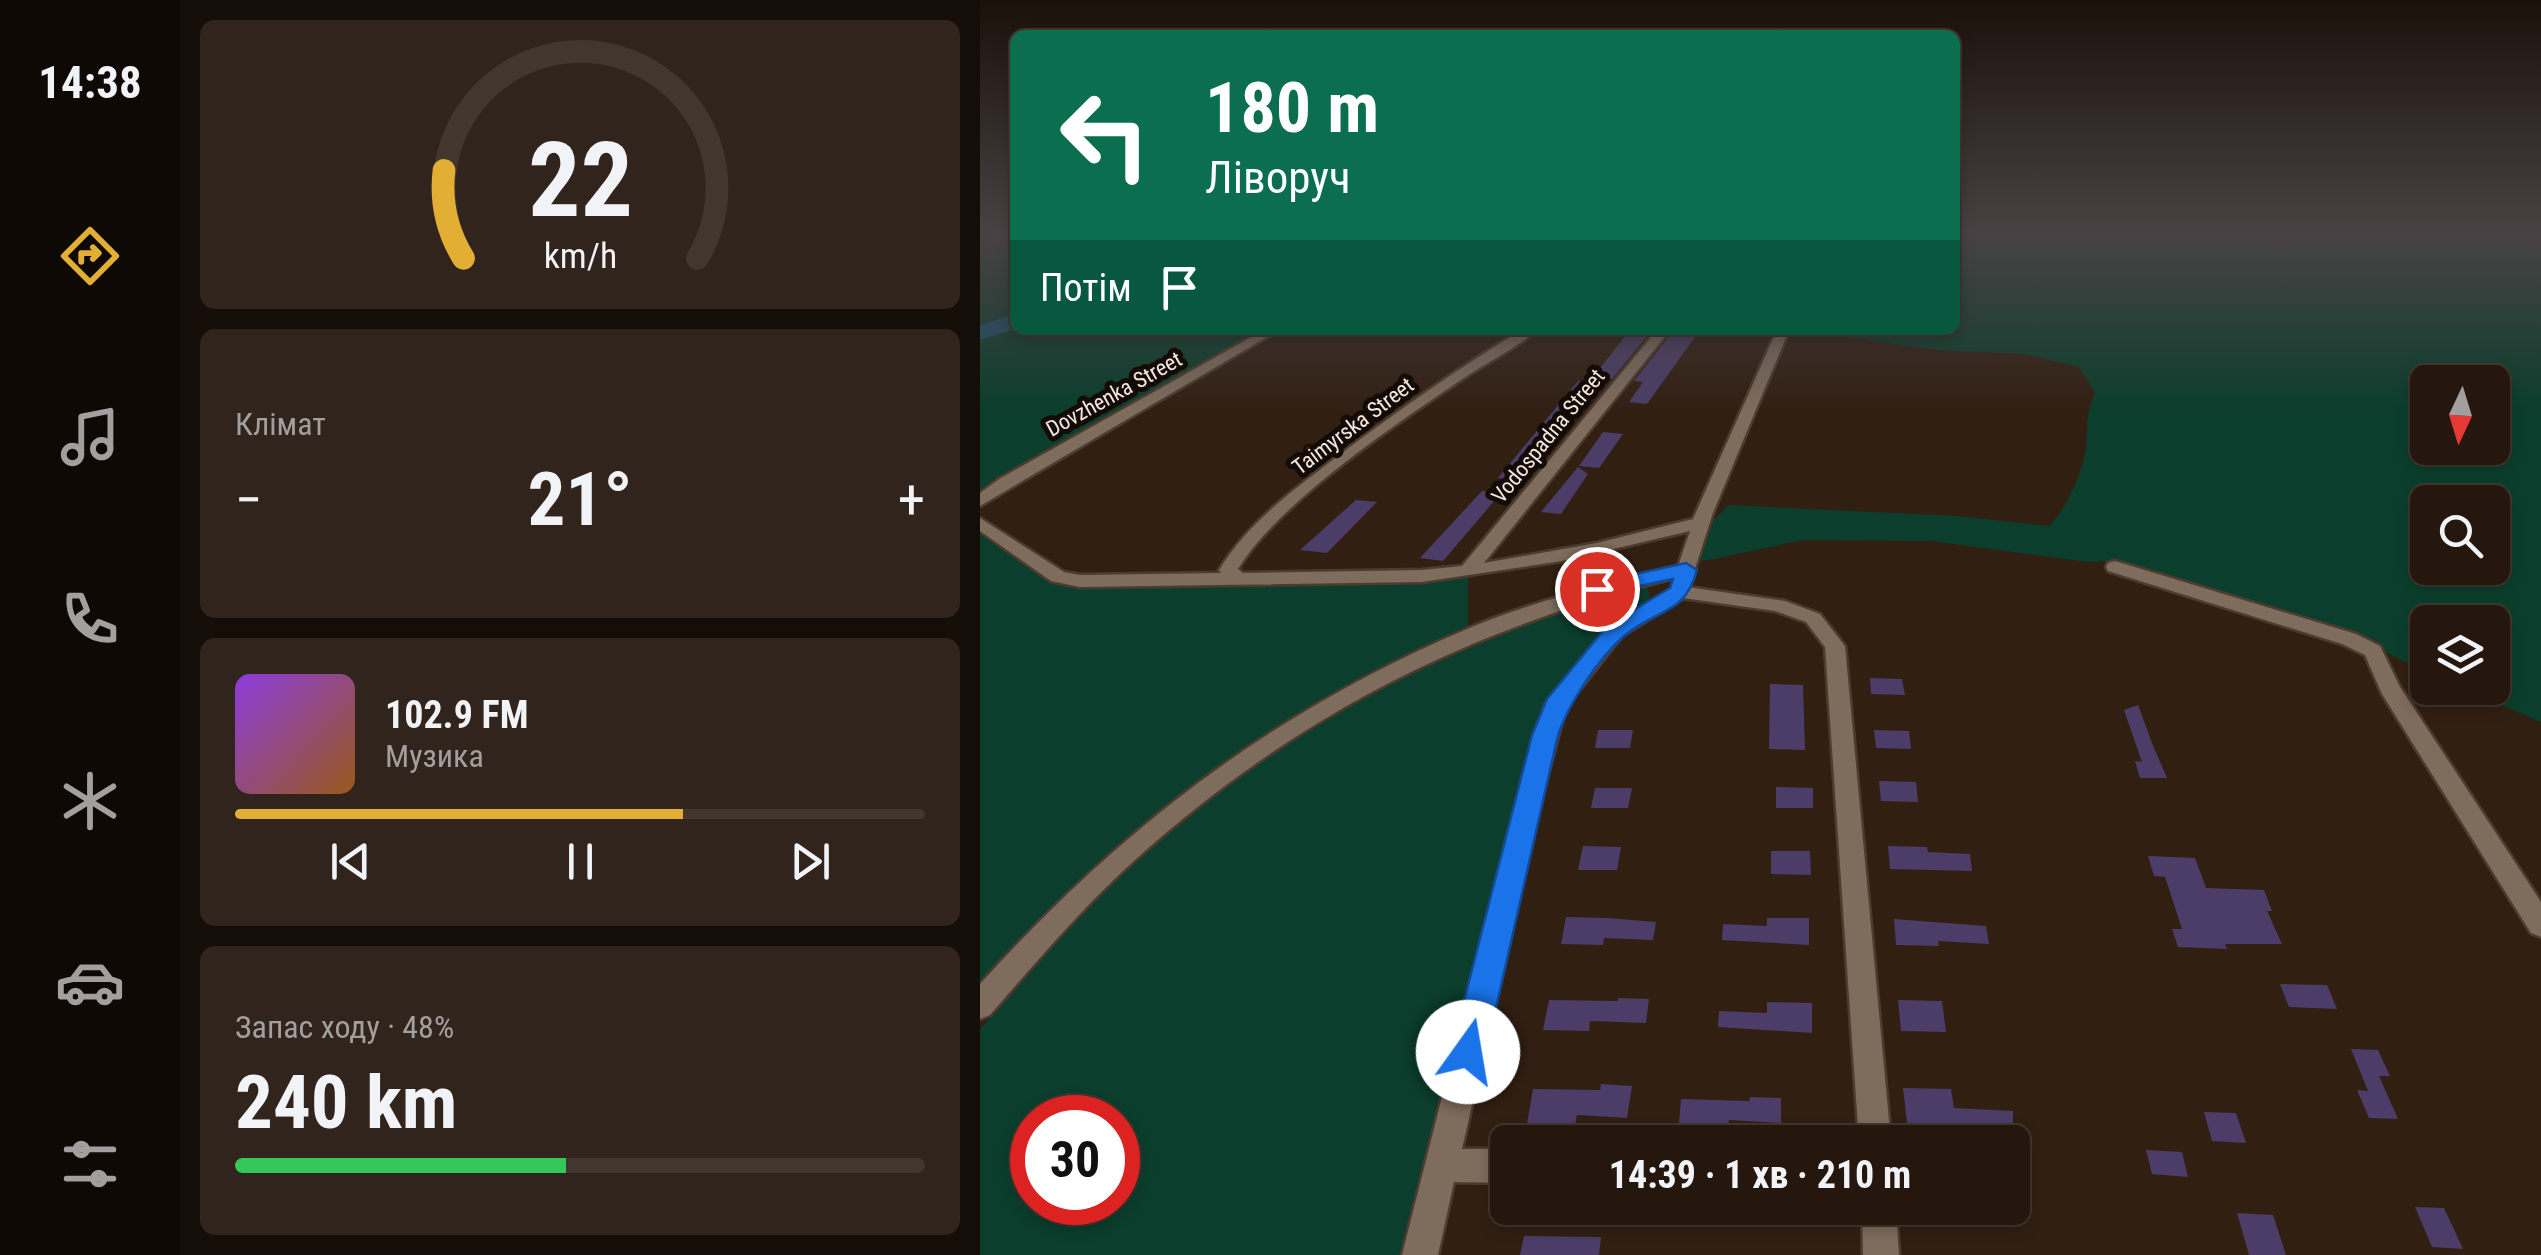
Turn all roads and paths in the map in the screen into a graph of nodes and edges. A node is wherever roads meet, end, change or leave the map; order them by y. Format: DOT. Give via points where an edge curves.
graph roads {
  1 [pos="1265,335"];
  2 [pos="1523,335"];
  3 [pos="1660,335"];
  4 [pos="1781,335"];
  5 [pos="980,501"];
  6 [pos="980,523"];
  7 [pos="1700,523"];
  8 [pos="2115,567"];
  9 [pos="1468,572"];
  10 [pos="1236,576"];
  11 [pos="1683,580"];
  12 [pos="2541,925"];
  13 [pos="980,1005"];
  14 [pos="1874,1125"];
  15 [pos="1441,1165"];
  16 [pos="1490,1166"];
  17 [pos="1880,1225"];
  18 [pos="1420,1255"];
  19 [pos="1881,1255"];
  1 -- 5 [label="street, Dovzhenka Street"];
  2 -- 10 [label="street, Taimyrska Street" via="1389,424 1293,500 1235,551 1228,570"];
  3 -- 9 [label="street, Vodospadna Street"];
  4 -- 7 [label="street"];
  6 -- 10 [label="street" via="1058,577"];
  7 -- 9 [label="street"];
  7 -- 11 [label="street"];
  8 -- 12 [label="street" via="2349,638 2372,651 2390,690"];
  9 -- 10 [label="street"];
  11 -- 13 [label="street" via="1624,581 1536,609 1468,634 1344,696 1192,796 1092,884"];
  11 -- 14 [label="street" via="1813,618 1835,646"];
  11 -- 15 [label="street" via="1615,631 1556,705"];
  15 -- 16 [label="street"];
  15 -- 18 [label="street"];
  17 -- 19 [label="street"];
}
